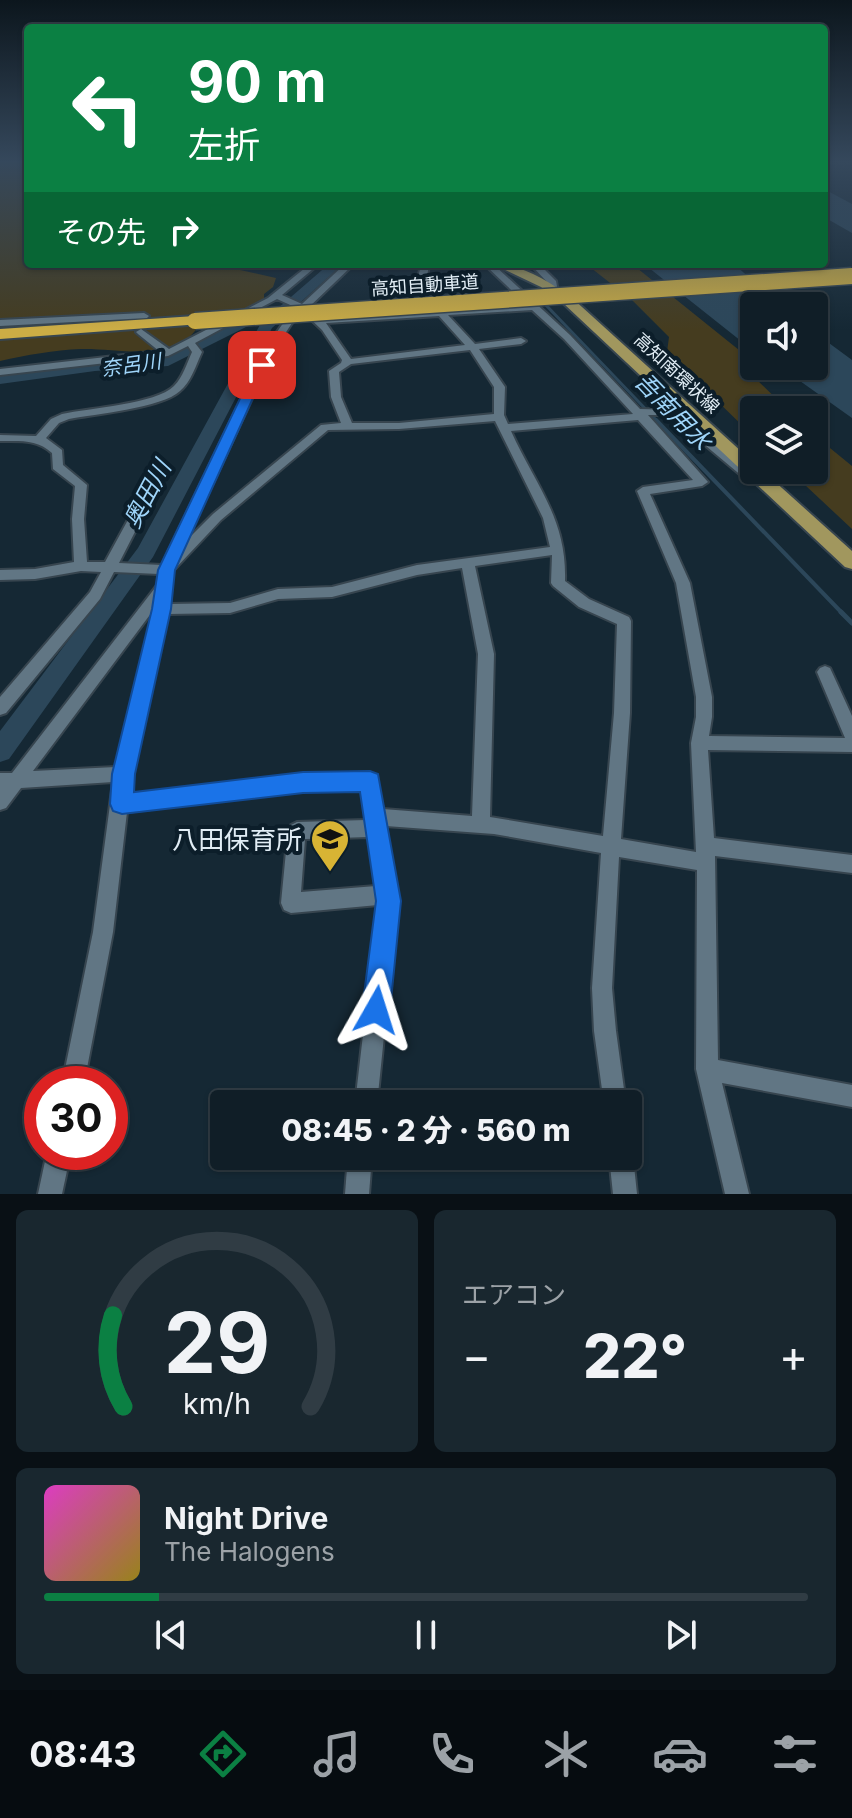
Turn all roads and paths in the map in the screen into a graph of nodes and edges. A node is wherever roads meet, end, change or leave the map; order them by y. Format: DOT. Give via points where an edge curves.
graph roads {
  1 [pos="310,268"];
  2 [pos="346,268"];
  3 [pos="425,268"];
  4 [pos="492,268"];
  5 [pos="508,268"];
  6 [pos="538,268"];
  7 [pos="852,276"];
  8 [pos="555,290"];
  9 [pos="276,296"];
  10 [pos="305,306"];
  11 [pos="532,307"];
  12 [pos="440,314"];
  13 [pos="144,316"];
  14 [pos="320,321"];
  15 [pos="0,323"];
  16 [pos="141,332"];
  17 [pos="0,334"];
  18 [pos="521,341"];
  19 [pos="471,345"];
  20 [pos="194,347"];
  21 [pos="168,353"];
  22 [pos="347,362"];
  23 [pos="0,372"];
  24 [pos="641,413"];
  25 [pos="502,422"];
  26 [pos="348,428"];
  27 [pos="0,438"];
  28 [pos="40,438"];
  29 [pos="153,485"];
  30 [pos="834,545"];
  31 [pos="558,550"];
  32 [pos="852,562"];
  33 [pos="468,563"];
  34 [pos="81,566"];
  35 [pos="117,568"];
  36 [pos="0,575"];
  37 [pos="162,575"];
  38 [pos="162,609"];
  39 [pos="825,672"];
  40 [pos="0,708"];
  41 [pos="852,735"];
  42 [pos="699,743"];
  43 [pos="852,745"];
  44 [pos="123,774"];
  45 [pos="8,782"];
  46 [pos="0,802"];
  47 [pos="122,804"];
  48 [pos="375,822"];
  49 [pos="481,825"];
  50 [pos="610,844"];
  51 [pos="706,854"];
  52 [pos="852,864"];
  53 [pos="387,895"];
  54 [pos="77,1066"];
  55 [pos="707,1069"];
  56 [pos="367,1090"];
  57 [pos="613,1090"];
  58 [pos="852,1096"];
  59 [pos="55,1170"];
  60 [pos="359,1170"];
  61 [pos="622,1170"];
  62 [pos="50,1194"];
  63 [pos="357,1194"];
  64 [pos="625,1194"];
  65 [pos="737,1194"];
  1 -- 9 [label="street"];
  2 -- 10 [label="street"];
  3 -- 12 [label="street" via="421,288"];
  4 -- 11 [label="street"];
  5 -- 8 [label="main road, 高知南環状線"];
  6 -- 8 [label="street"];
  7 -- 17 [label="highway, 高知自動車道, bridge"];
  8 -- 30 [label="main road, 高知南環状線"];
  9 -- 10 [label="street"];
  9 -- 20 [label="street"];
  10 -- 14 [label="street"];
  10 -- 37 [label="street" via="266,357"];
  11 -- 12 [label="street"];
  11 -- 24 [label="street"];
  12 -- 14 [label="street"];
  12 -- 19 [label="street"];
  13 -- 15 [label="street"];
  14 -- 22 [label="street"];
  16 -- 21 [label="street"];
  18 -- 19 [label="street"];
  19 -- 22 [label="street"];
  19 -- 25 [label="street" via="500,385"];
  20 -- 21 [label="street"];
  20 -- 28 [label="street" via="189,370 172,393 66,416"];
  21 -- 23 [label="street"];
  22 -- 26 [label="street" via="334,371 336,397"];
  24 -- 25 [label="street"];
  24 -- 30 [label="street" via="669,410"];
  24 -- 42 [label="street" via="702,482 643,491 683,583 704,697"];
  25 -- 26 [label="street"];
  25 -- 31 [label="street" via="516,458 547,508"];
  26 -- 37 [label="street" via="325,427 314,433 217,517"];
  27 -- 28 [label="street"];
  28 -- 34 [label="street" via="58,452 57,466 81,485"];
  29 -- 35 [label="street"];
  30 -- 32 [label="main road, 高知南環状線"];
  31 -- 33 [label="street"];
  31 -- 50 [label="street" via="558,583 584,603 624,621 622,727"];
  33 -- 38 [label="street" via="332,592 278,594 230,608"];
  33 -- 49 [label="street" via="486,654"];
  34 -- 35 [label="street"];
  34 -- 36 [label="street"];
  35 -- 37 [label="street"];
  35 -- 40 [label="street"];
  37 -- 38 [label="street"];
  37 -- 45 [label="street"];
  38 -- 44 [label="street"];
  39 -- 41 [label="street"];
  42 -- 43 [label="street"];
  42 -- 51 [label="street"];
  44 -- 45 [label="street"];
  44 -- 47 [label="street"];
  45 -- 46 [label="street"];
  47 -- 48 [label="street" via="303,782 370,781"];
  47 -- 54 [label="street"];
  48 -- 49 [label="street"];
  48 -- 53 [label="street"];
  48 -- 53 [label="street" via="297,831 291,903"];
  49 -- 50 [label="street"];
  50 -- 51 [label="street"];
  50 -- 57 [label="street" via="602,992"];
  51 -- 52 [label="street"];
  51 -- 55 [label="street"];
  53 -- 56 [label="street"];
  55 -- 58 [label="street"];
  55 -- 65 [label="street"];
  59 -- 62 [label="street"];
  60 -- 63 [label="street"];
  61 -- 64 [label="street"];
}
